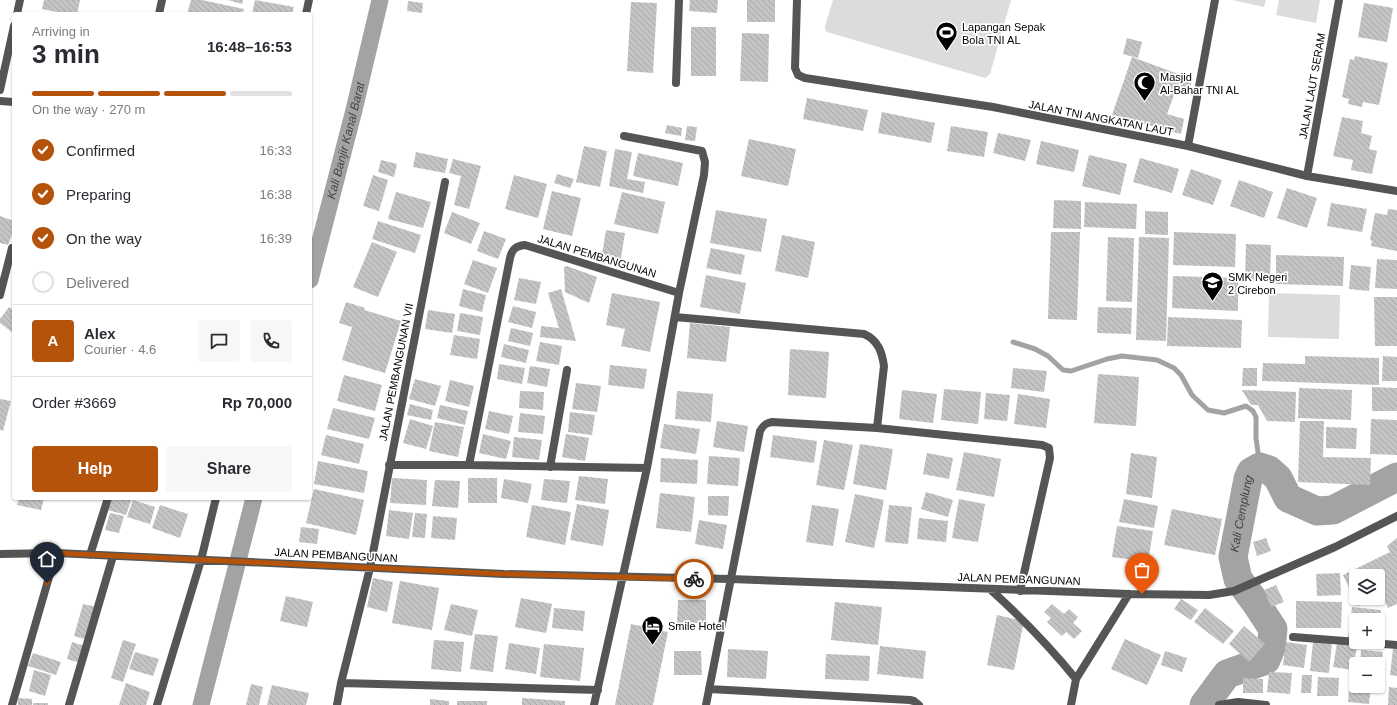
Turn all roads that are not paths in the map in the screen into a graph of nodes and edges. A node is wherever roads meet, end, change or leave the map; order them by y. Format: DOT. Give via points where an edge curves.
graph roads {
  1 [pos="20,0"];
  2 [pos="162,0"];
  3 [pos="309,0"];
  4 [pos="679,0"];
  5 [pos="797,0"];
  6 [pos="1215,0"];
  7 [pos="1339,0"];
  8 [pos="17,12"];
  9 [pos="159,12"];
  10 [pos="306,12"];
  11 [pos="12,35"];
  12 [pos="676,83"];
  13 [pos="0,90"];
  14 [pos="0,101"];
  15 [pos="12,102"];
  16 [pos="624,136"];
  17 [pos="1188,146"];
  18 [pos="1307,176"];
  19 [pos="445,182"];
  20 [pos="1397,191"];
  21 [pos="12,248"];
  22 [pos="679,293"];
  23 [pos="0,294"];
  24 [pos="675,317"];
  25 [pos="567,370"];
  26 [pos="877,428"];
  27 [pos="389,465"];
  28 [pos="469,465"];
  29 [pos="550,467"];
  30 [pos="646,468"];
  31 [pos="107,500"];
  32 [pos="216,500"];
  33 [pos="1397,516"];
  34 [pos="56,553"];
  35 [pos="0,554"];
  36 [pos="90,555"];
  37 [pos="113,556"];
  38 [pos="201,560"];
  39 [pos="370,568"];
  40 [pos="623,577"];
  41 [pos="731,580"];
  42 [pos="991,590"];
  43 [pos="1020,591"];
  44 [pos="1129,594"];
  45 [pos="1293,637"];
  46 [pos="1397,645"];
  47 [pos="1076,679"];
  48 [pos="341,683"];
  49 [pos="709,689"];
  50 [pos="598,690"];
  51 [pos="12,705"];
  52 [pos="69,705"];
  53 [pos="156,705"];
  54 [pos="337,705"];
  55 [pos="594,705"];
  56 [pos="706,705"];
  57 [pos="919,705"];
  58 [pos="1071,705"];
  59 [pos="1219,705"];
  60 [pos="1266,705"];
  1 -- 8 [label="street"];
  2 -- 9 [label="street"];
  3 -- 10 [label="street"];
  4 -- 12 [label="street"];
  5 -- 17 [label="street, JALAN TNI ANGKATAN LAUT" via="795,68 798,75 993,107"];
  6 -- 17 [label="street"];
  7 -- 18 [label="street, JALAN LAUT SERAM"];
  11 -- 13 [label="street"];
  14 -- 15 [label="street"];
  16 -- 22 [label="street" via="702,152 705,162 704,175"];
  17 -- 18 [label="street, JALAN TNI ANGKATAN LAUT"];
  18 -- 20 [label="street, JALAN TNI ANGKATAN LAUT"];
  19 -- 27 [label="street, JALAN PEMBANGUNAN VII"];
  21 -- 23 [label="street"];
  22 -- 24 [label="street"];
  22 -- 28 [label="street, JALAN PEMBANGUNAN" via="525,245 514,248"];
  24 -- 26 [label="street" via="864,334 870,337 878,346 884,366"];
  24 -- 30 [label="street"];
  25 -- 29 [label="street"];
  26 -- 41 [label="street" via="772,422 763,426"];
  26 -- 43 [label="street" via="1042,445 1049,448 1050,458"];
  27 -- 28 [label="street"];
  27 -- 39 [label="street, JALAN PEMBANGUNAN VII"];
  28 -- 29 [label="street"];
  29 -- 30 [label="street"];
  30 -- 40 [label="street"];
  31 -- 36 [label="street"];
  32 -- 38 [label="street"];
  33 -- 44 [label="street, JALAN PEMBANGUNAN" via="1335,547 1234,591 1209,595"];
  34 -- 35 [label="street, JALAN PEMBANGUNAN"];
  34 -- 36 [label="street, JALAN PEMBANGUNAN"];
  34 -- 51 [label="street"];
  36 -- 37 [label="street, JALAN PEMBANGUNAN"];
  37 -- 38 [label="street, JALAN PEMBANGUNAN"];
  37 -- 52 [label="street"];
  38 -- 39 [label="street, JALAN PEMBANGUNAN"];
  38 -- 53 [label="street"];
  39 -- 40 [label="street, JALAN PEMBANGUNAN"];
  39 -- 48 [label="street, JALAN PEMBANGUNAN VII"];
  40 -- 41 [label="street, JALAN PEMBANGUNAN"];
  40 -- 50 [label="street"];
  41 -- 42 [label="street, JALAN PEMBANGUNAN"];
  41 -- 49 [label="street"];
  42 -- 43 [label="street, JALAN PEMBANGUNAN"];
  42 -- 47 [label="street" via="1019,615"];
  43 -- 44 [label="street, JALAN PEMBANGUNAN"];
  44 -- 47 [label="street"];
  45 -- 46 [label="street"];
  47 -- 58 [label="street"];
  48 -- 50 [label="street"];
  48 -- 54 [label="street, JALAN PEMBANGUNAN VII"];
  49 -- 56 [label="street"];
  49 -- 57 [label="street" via="910,700"];
  50 -- 55 [label="street"];
  59 -- 60 [label="street" via="1238,702"];
}
